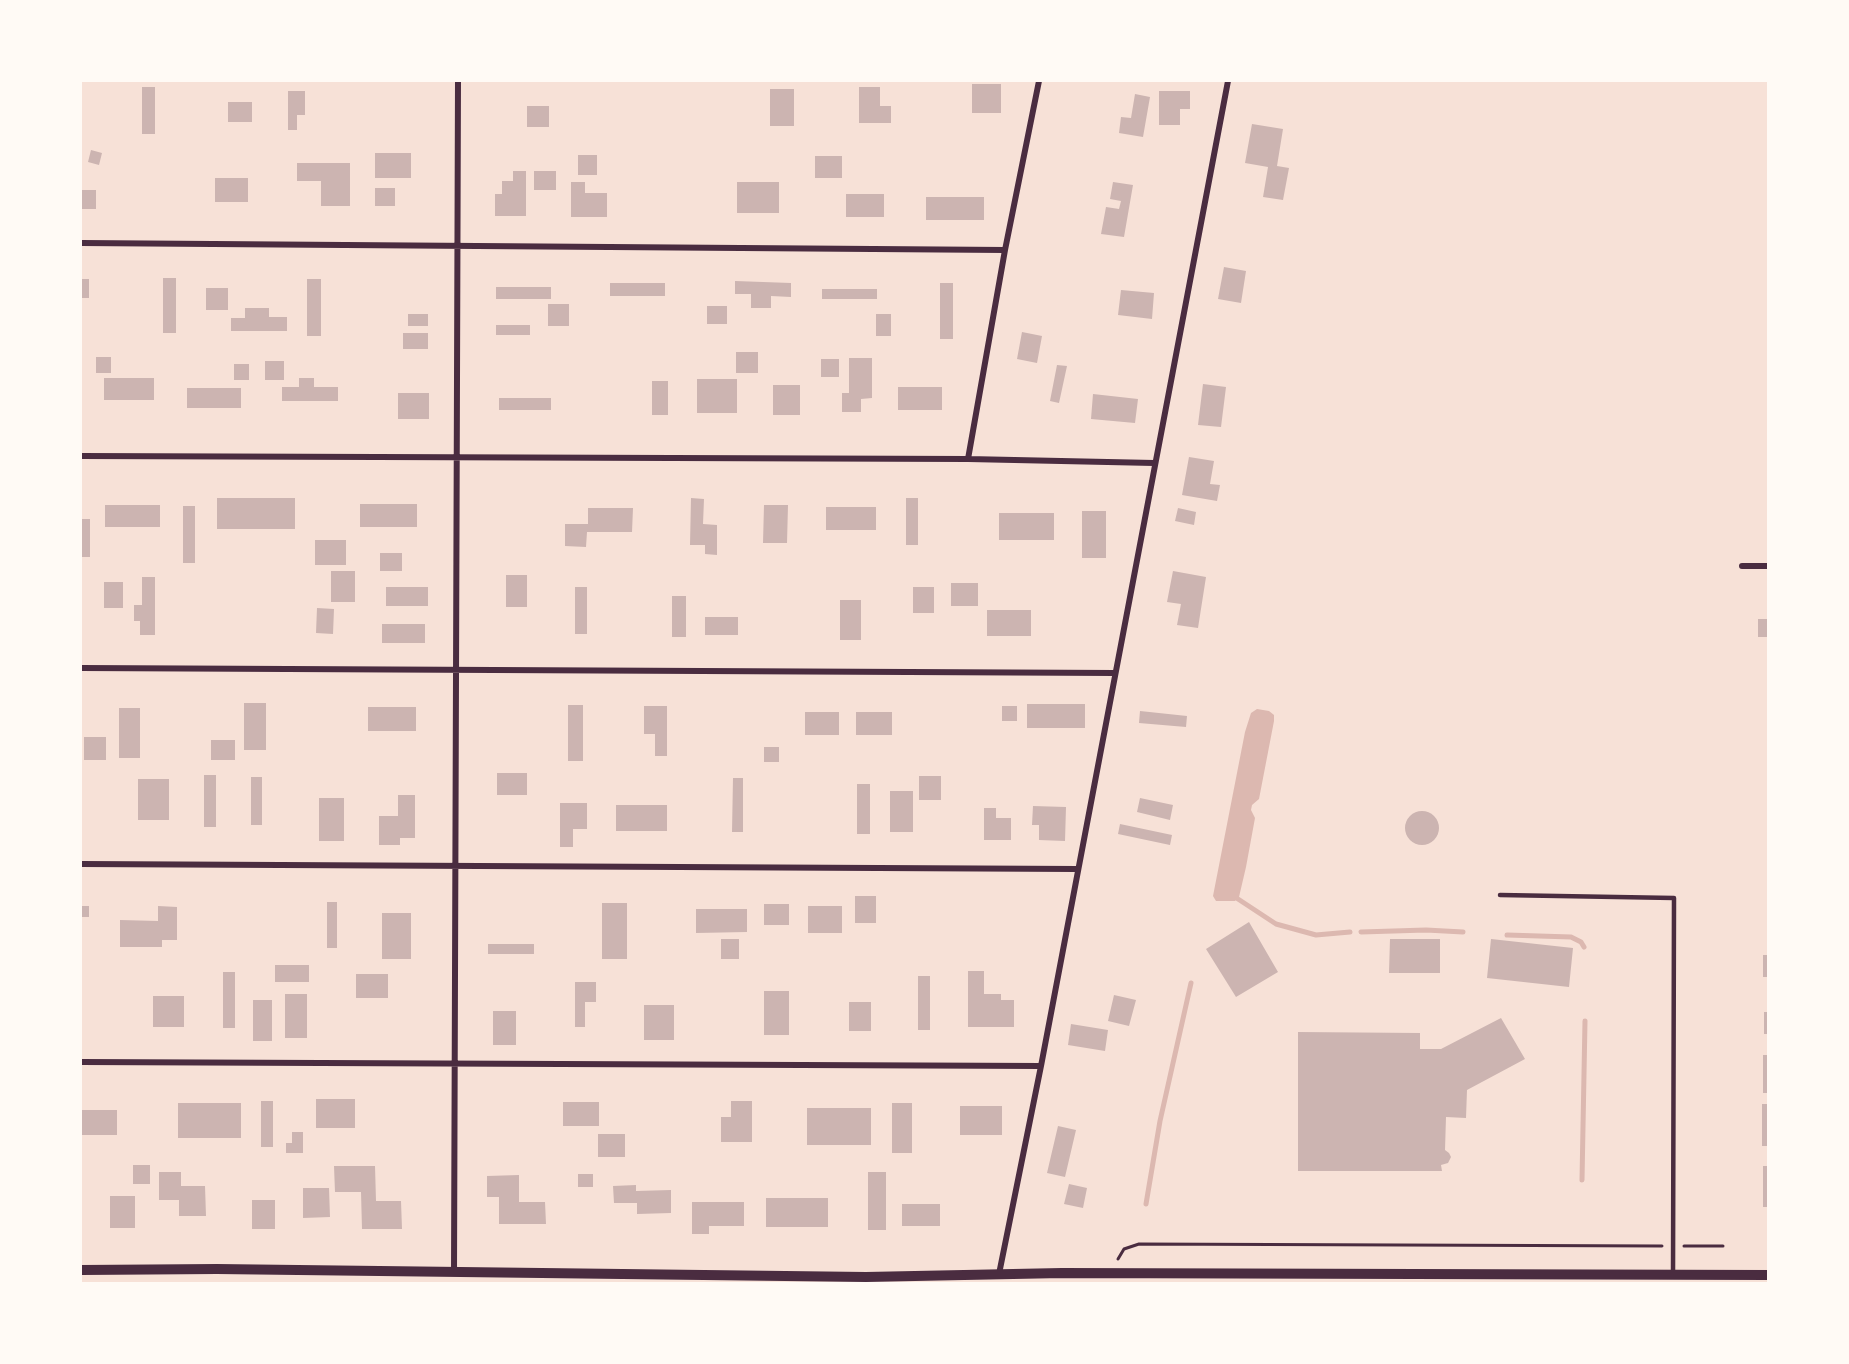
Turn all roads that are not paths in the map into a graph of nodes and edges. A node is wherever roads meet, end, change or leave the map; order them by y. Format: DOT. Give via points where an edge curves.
graph roads {
  1 [pos="458,81"];
  2 [pos="1039,81"];
  3 [pos="1228,81"];
  4 [pos="81,243"];
  5 [pos="458,245"];
  6 [pos="1005,250"];
  7 [pos="81,456"];
  8 [pos="456,458"];
  9 [pos="968,459"];
  10 [pos="1154,463"];
  11 [pos="1742,566"];
  12 [pos="1768,566"];
  13 [pos="81,668"];
  14 [pos="456,669"];
  15 [pos="1115,673"];
  16 [pos="81,864"];
  17 [pos="455,867"];
  18 [pos="1077,869"];
  19 [pos="1500,895"];
  20 [pos="81,1062"];
  21 [pos="453,1064"];
  22 [pos="1041,1066"];
  23 [pos="81,1270"];
  24 [pos="454,1272"];
  25 [pos="999,1274"];
  26 [pos="1673,1275"];
  27 [pos="1768,1275"];
  28 [pos="705,1279"];
  29 [pos="725,1279"];
  1 -- 5 [label="street"];
  2 -- 6 [label="street"];
  3 -- 10 [label="street"];
  4 -- 5 [label="street"];
  5 -- 6 [label="street"];
  5 -- 8 [label="street"];
  6 -- 9 [label="street"];
  7 -- 8 [label="street"];
  8 -- 9 [label="street"];
  8 -- 14 [label="street"];
  9 -- 10 [label="street"];
  10 -- 15 [label="street"];
  11 -- 12 [label="street"];
  13 -- 14 [label="street"];
  14 -- 15 [label="street"];
  14 -- 17 [label="street"];
  15 -- 18 [label="street"];
  16 -- 17 [label="street"];
  17 -- 18 [label="street"];
  17 -- 21 [label="street"];
  18 -- 22 [label="street"];
  19 -- 26 [label="lane" via="1674,898"];
  20 -- 21 [label="street"];
  21 -- 22 [label="street"];
  21 -- 24 [label="street"];
  22 -- 25 [label="street"];
  23 -- 24 [label="street"];
  24 -- 28 [label="street"];
  25 -- 26 [label="street"];
  25 -- 29 [label="street"];
  26 -- 27 [label="street"];
  28 -- 29 [label="street"];
}
